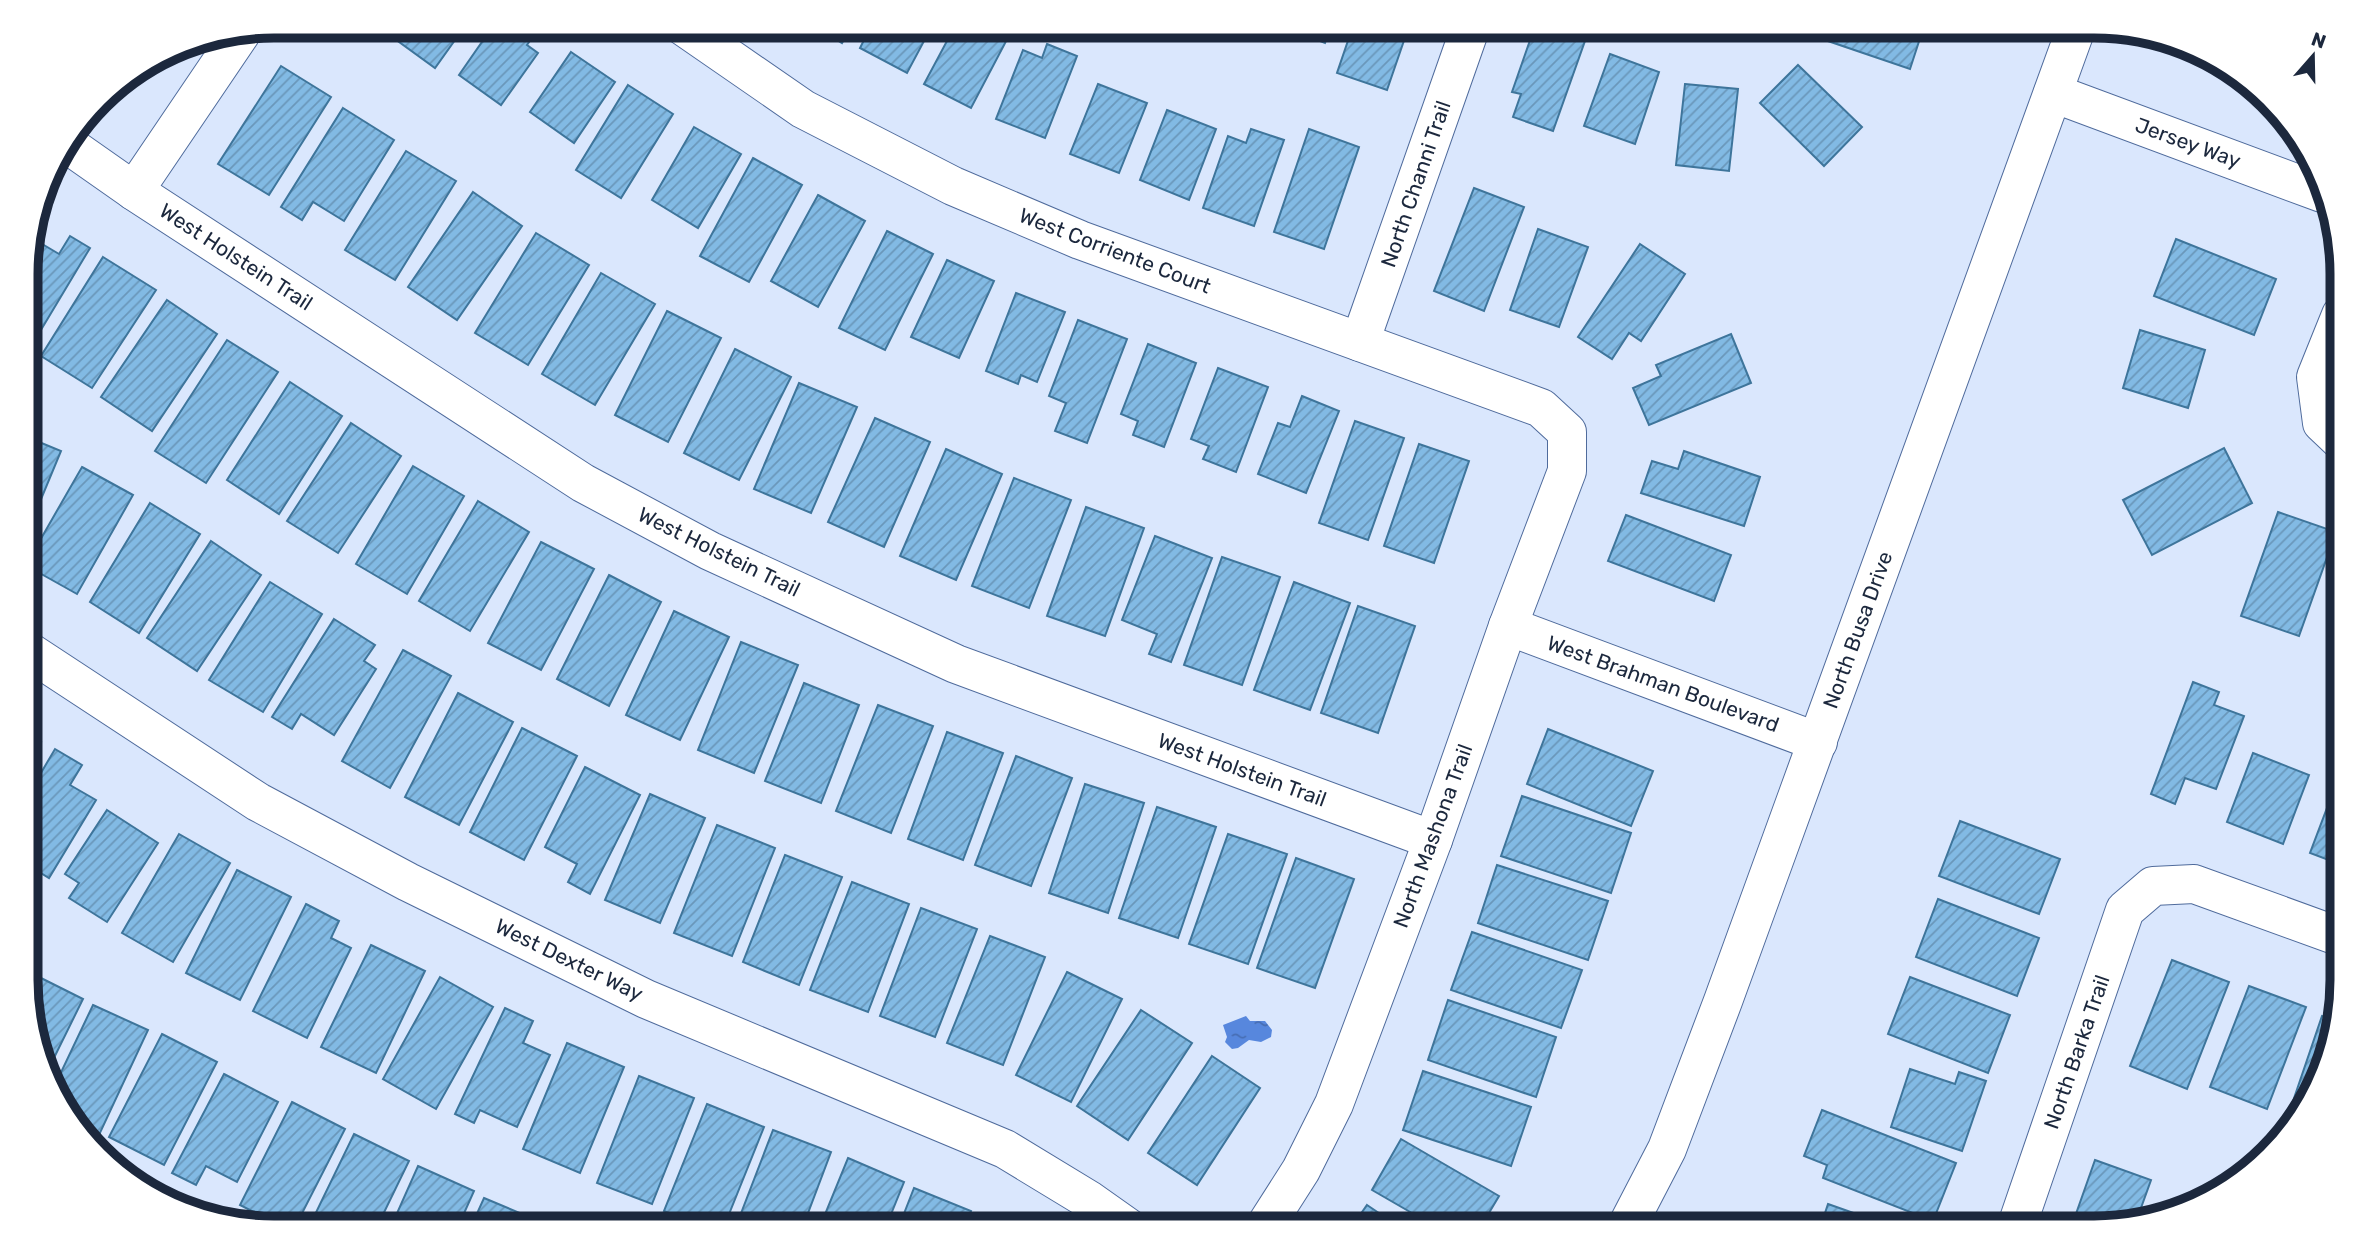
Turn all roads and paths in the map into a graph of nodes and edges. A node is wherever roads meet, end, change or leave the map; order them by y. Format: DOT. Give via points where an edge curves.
graph roads {
  1 [pos="1467,38"];
  2 [pos="2073,38"];
  3 [pos="701,39"];
  4 [pos="235,42"];
  5 [pos="2053,93"];
  6 [pos="74,149"];
  7 [pos="2315,190"];
  8 [pos="134,191"];
  9 [pos="1360,342"];
  10 [pos="2330,342"];
  11 [pos="2330,425"];
  12 [pos="1567,432"];
  13 [pos="1508,626"];
  14 [pos="38,658"];
  15 [pos="1818,742"];
  16 [pos="1433,840"];
  17 [pos="2330,933"];
  18 [pos="1113,1216"];
  19 [pos="1272,1216"];
  20 [pos="1632,1216"];
  21 [pos="2020,1216"];
  1 -- 9 [label="street, North Channi Trail"];
  2 -- 5 [label="street, North Busa Drive"];
  3 -- 9 [label="street, West Corriente Court" via="803,109 953,186 1080,240"];
  4 -- 8 [label="street"];
  5 -- 7 [label="street, Jersey Way"];
  5 -- 15 [label="street, North Busa Drive"];
  6 -- 8 [label="street, West Holstein Trail"];
  8 -- 16 [label="street, West Holstein Trail" via="583,483 710,551 956,664"];
  9 -- 12 [label="street, West Corriente Court" via="1541,408"];
  10 -- 11 [label="street" via="2316,377"];
  12 -- 13 [label="street, North Mashona Trail" via="1567,471"];
  13 -- 15 [label="street, West Brahman Boulevard"];
  13 -- 16 [label="street, North Mashona Trail"];
  14 -- 18 [label="street, West Dexter Way" via="258,802 408,882 646,999 1005,1149"];
  15 -- 20 [label="street, North Busa Drive" via="1667,1149"];
  16 -- 19 [label="street, North Mashona Trail" via="1334,1104"];
  17 -- 21 [label="street, North Barka Trail" via="2194,884 2153,886 2125,910"];
}
